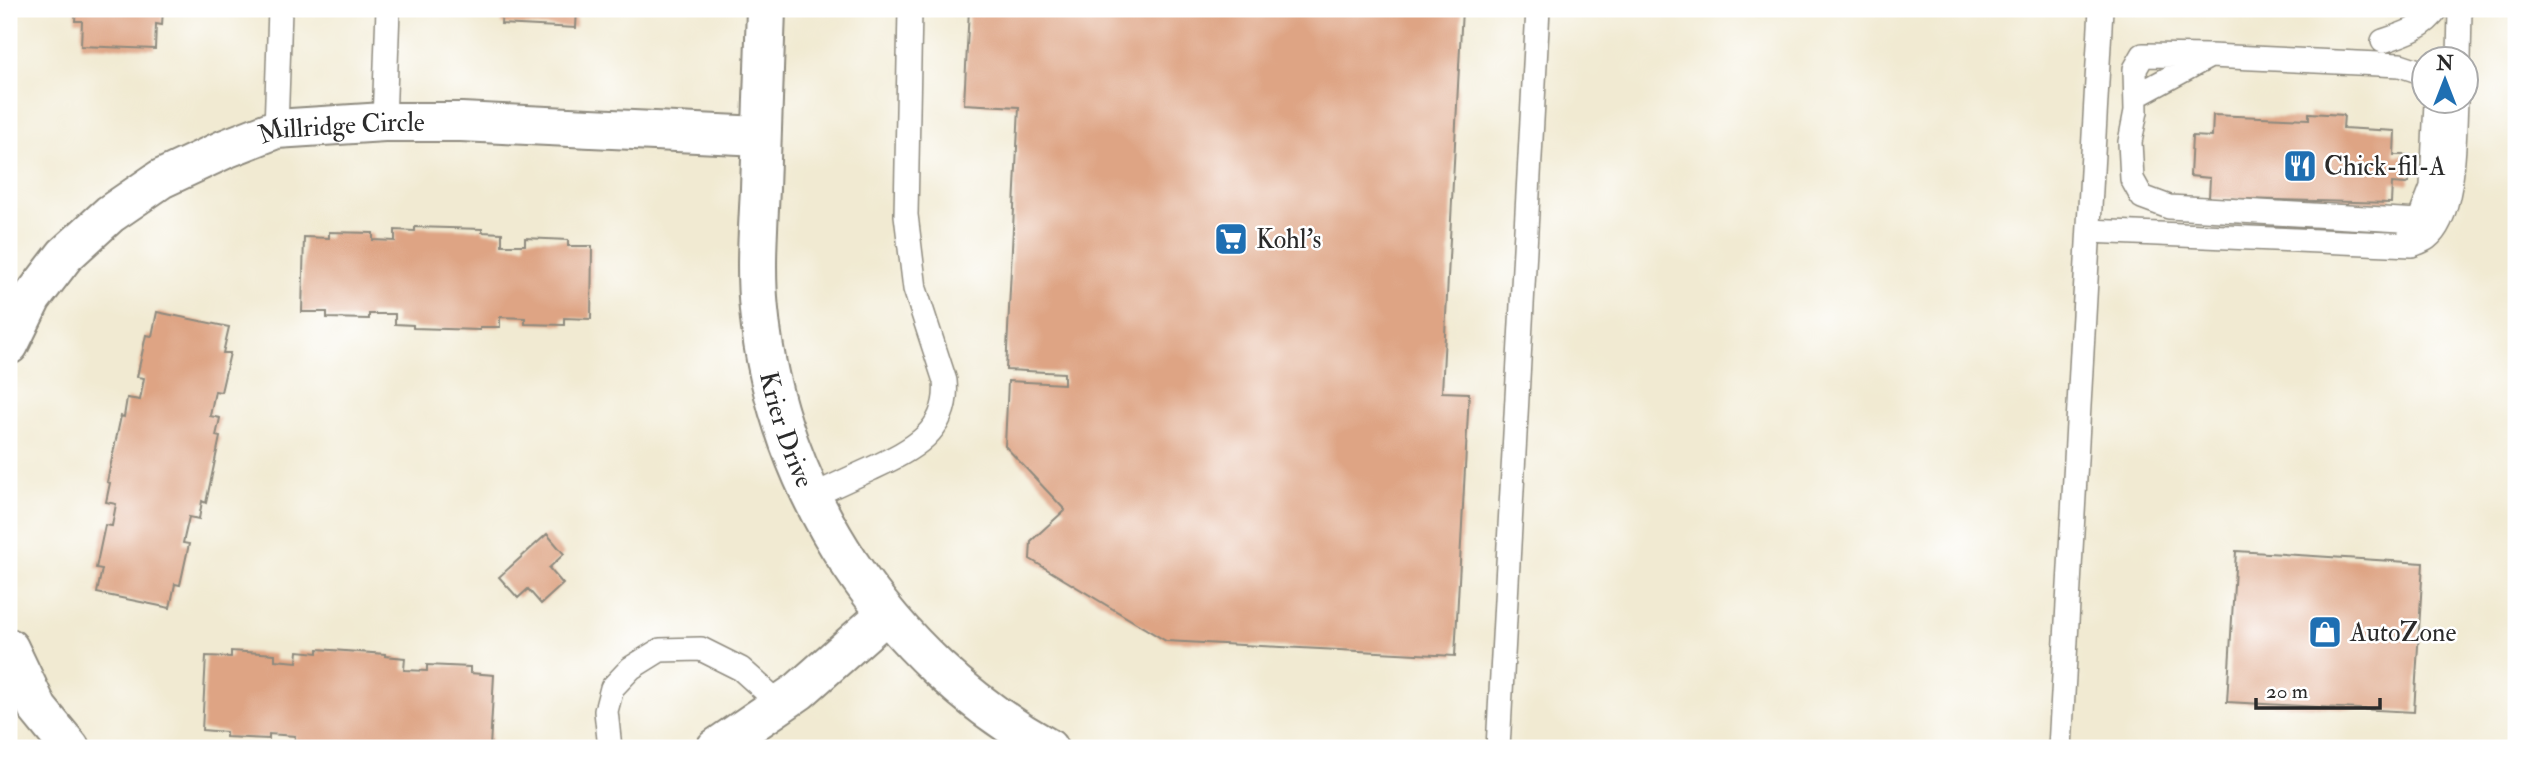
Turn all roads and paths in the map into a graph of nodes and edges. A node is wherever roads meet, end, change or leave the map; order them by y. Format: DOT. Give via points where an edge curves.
graph roads {
  1 [pos="280,9"];
  2 [pos="388,9"];
  3 [pos="766,9"];
  4 [pos="910,9"];
  5 [pos="1538,9"];
  6 [pos="2101,9"];
  7 [pos="2437,9"];
  8 [pos="2460,9"];
  9 [pos="2459,46"];
  10 [pos="2210,56"];
  11 [pos="2410,57"];
  12 [pos="2410,68"];
  13 [pos="2136,96"];
  14 [pos="2435,116"];
  15 [pos="2455,116"];
  16 [pos="384,122"];
  17 [pos="276,129"];
  18 [pos="761,136"];
  19 [pos="2419,221"];
  20 [pos="2089,231"];
  21 [pos="2403,245"];
  22 [pos="9,345"];
  23 [pos="811,497"];
  24 [pos="886,614"];
  25 [pos="11,659"];
  26 [pos="780,704"];
  27 [pos="70,748"];
  28 [pos="610,748"];
  29 [pos="717,748"];
  30 [pos="1048,748"];
  31 [pos="1498,748"];
  32 [pos="2060,748"];
  1 -- 17 [label="lane"];
  2 -- 16 [label="lane"];
  3 -- 18 [label="street, Krier Drive"];
  4 -- 23 [label="lane" via="908,244 915,289 946,397 936,425 914,447"];
  5 -- 31 [label="lane"];
  6 -- 20 [label="lane"];
  7 -- 11 [label="lane" via="2410,33 2383,41"];
  8 -- 9 [label="lane"];
  10 -- 12 [label="lane"];
  10 -- 13 [label="lane"];
  10 -- 13 [label="lane" via="2143,55 2135,69"];
  13 -- 19 [label="lane" via="2130,142 2132,179 2142,197 2169,207"];
  14 -- 19 [label="lane" via="2432,187"];
  15 -- 21 [label="lane" via="2450,192 2443,213 2427,238"];
  16 -- 17 [label="street, Millridge Circle"];
  16 -- 18 [label="street, Millridge Circle"];
  17 -- 22 [label="street, Millridge Circle" via="161,179 110,214 65,255 32,299"];
  18 -- 23 [label="street, Krier Drive" via="761,320 781,416"];
  19 -- 21 [label="lane"];
  20 -- 21 [label="lane"];
  20 -- 32 [label="lane"];
  23 -- 24 [label="street, Krier Drive" via="852,569"];
  24 -- 26 [label="street"];
  24 -- 30 [label="street, Krier Drive" via="941,671"];
  25 -- 27 [label="street" via="38,709"];
  26 -- 28 [label="lane" via="741,669 701,649 660,650 631,668 612,688 606,711"];
  26 -- 29 [label="street"];
}
